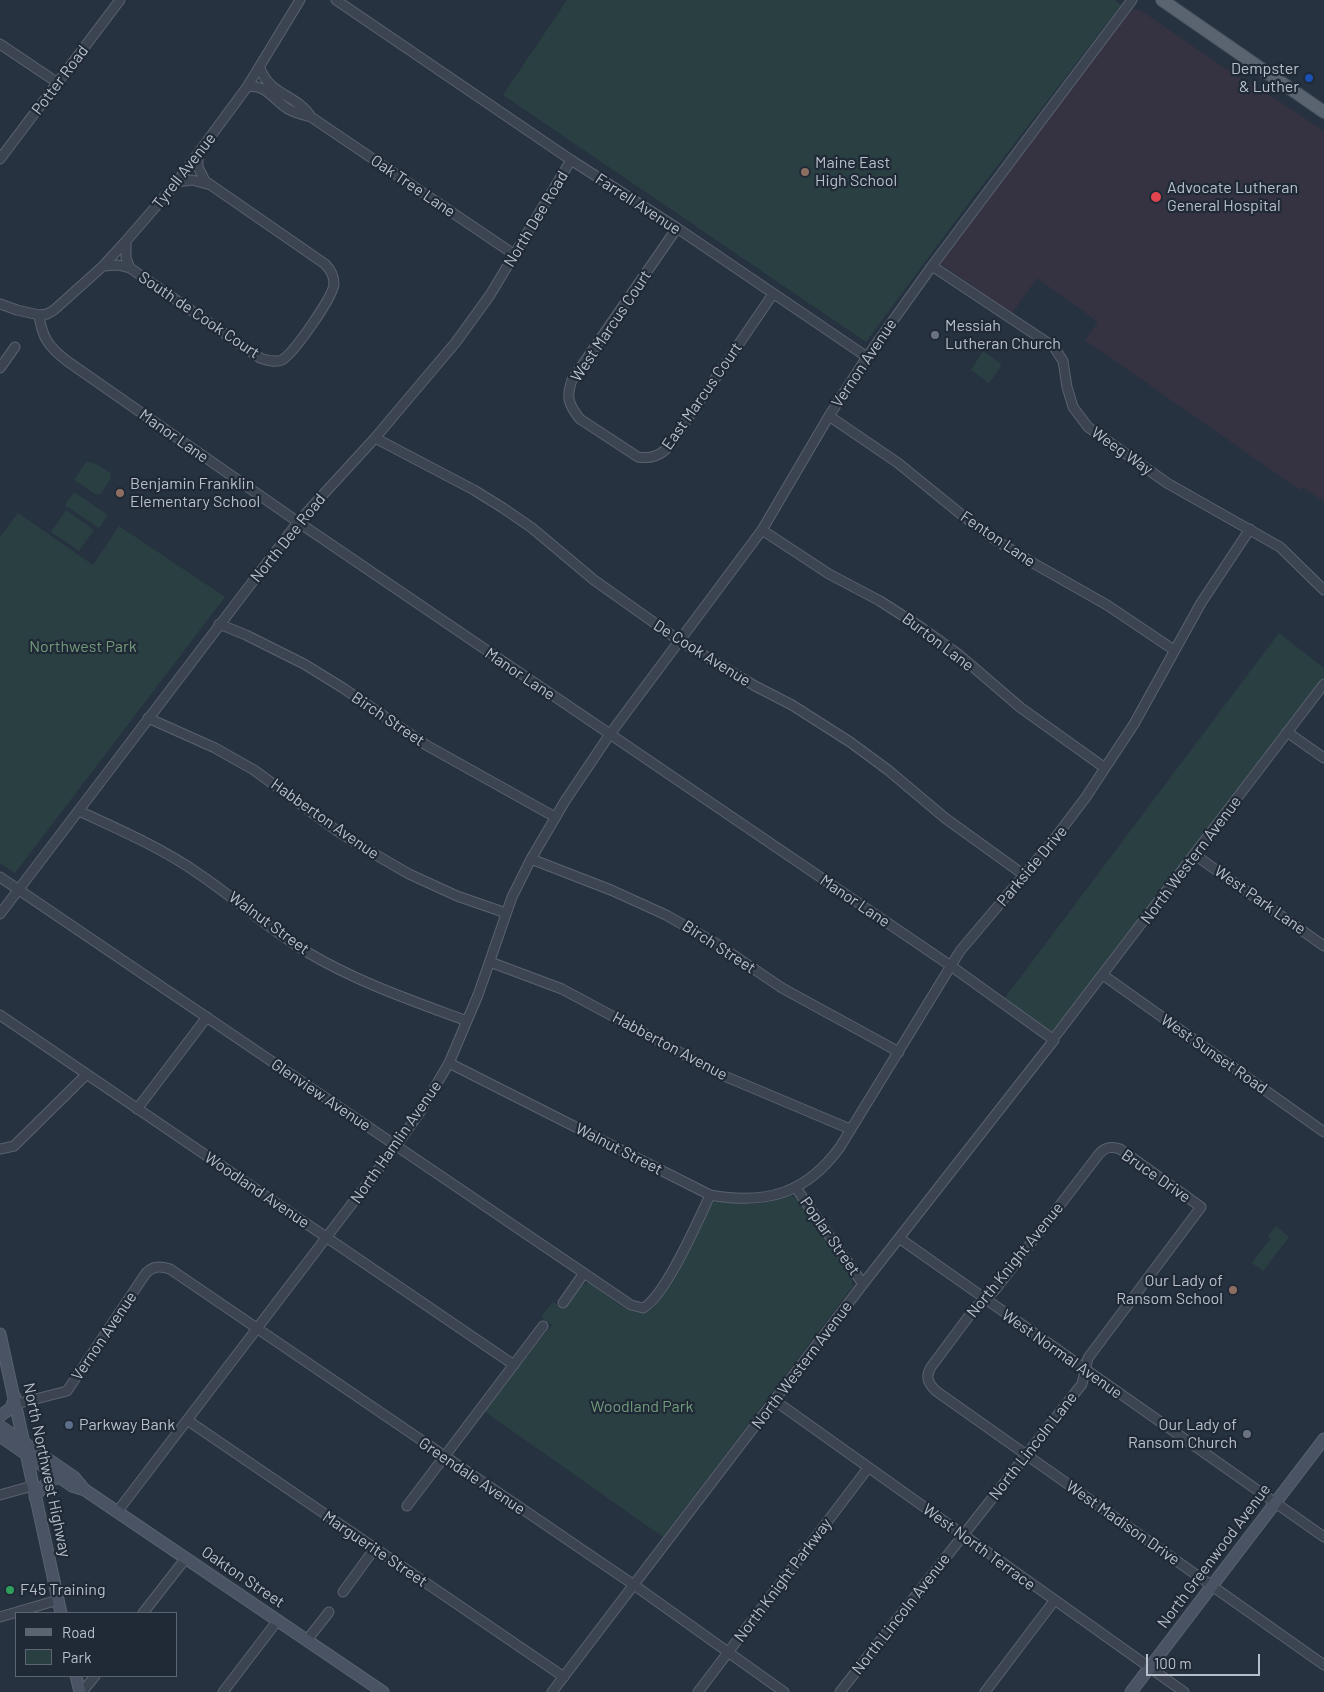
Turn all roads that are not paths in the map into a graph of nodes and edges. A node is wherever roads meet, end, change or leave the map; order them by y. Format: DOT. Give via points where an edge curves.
graph roads {
  1 [pos="120,0"];
  2 [pos="300,0"];
  3 [pos="336,0"];
  4 [pos="1132,0"];
  5 [pos="1162,0"];
  6 [pos="0,44"];
  7 [pos="260,68"];
  8 [pos="58,83"];
  9 [pos="247,87"];
  10 [pos="1324,112"];
  11 [pos="311,117"];
  12 [pos="198,154"];
  13 [pos="0,159"];
  14 [pos="571,160"];
  15 [pos="177,182"];
  16 [pos="214,188"];
  17 [pos="677,228"];
  18 [pos="126,241"];
  19 [pos="515,255"];
  20 [pos="102,266"];
  21 [pos="932,266"];
  22 [pos="130,268"];
  23 [pos="773,294"];
  24 [pos="0,304"];
  25 [pos="39,315"];
  26 [pos="15,347"];
  27 [pos="867,356"];
  28 [pos="0,368"];
  29 [pos="829,416"];
  30 [pos="375,438"];
  31 [pos="613,441"];
  32 [pos="298,522"];
  33 [pos="1250,529"];
  34 [pos="762,530"];
  35 [pos="1324,590"];
  36 [pos="219,624"];
  37 [pos="680,641"];
  38 [pos="1174,650"];
  39 [pos="1324,684"];
  40 [pos="148,718"];
  41 [pos="1287,732"];
  42 [pos="610,734"];
  43 [pos="1324,758"];
  44 [pos="1105,768"];
  45 [pos="78,810"];
  46 [pos="555,817"];
  47 [pos="1195,855"];
  48 [pos="531,858"];
  49 [pos="1024,875"];
  50 [pos="0,877"];
  51 [pos="18,890"];
  52 [pos="506,913"];
  53 [pos="0,914"];
  54 [pos="1324,946"];
  55 [pos="490,962"];
  56 [pos="951,966"];
  57 [pos="1103,975"];
  58 [pos="0,1015"];
  59 [pos="206,1017"];
  60 [pos="467,1022"];
  61 [pos="1056,1037"];
  62 [pos="899,1052"];
  63 [pos="450,1064"];
  64 [pos="87,1074"];
  65 [pos="137,1109"];
  66 [pos="850,1130"];
  67 [pos="1324,1132"];
  68 [pos="396,1146"];
  69 [pos="1110,1148"];
  70 [pos="0,1149"];
  71 [pos="796,1188"];
  72 [pos="710,1195"];
  73 [pos="1201,1207"];
  74 [pos="327,1237"];
  75 [pos="899,1238"];
  76 [pos="156,1266"];
  77 [pos="584,1273"];
  78 [pos="863,1284"];
  79 [pos="986,1300"];
  80 [pos="563,1303"];
  81 [pos="543,1326"];
  82 [pos="256,1330"];
  83 [pos="0,1334"];
  84 [pos="514,1364"];
  85 [pos="1085,1370"];
  86 [pos="927,1378"];
  87 [pos="774,1400"];
  88 [pos="16,1401"];
  89 [pos="0,1416"];
  90 [pos="187,1420"];
  91 [pos="0,1426"];
  92 [pos="0,1436"];
  93 [pos="1324,1439"];
  94 [pos="24,1442"];
  95 [pos="1026,1454"];
  96 [pos="27,1455"];
  97 [pos="443,1457"];
  98 [pos="868,1468"];
  99 [pos="60,1477"];
  100 [pos="85,1490"];
  101 [pos="34,1492"];
  102 [pos="0,1496"];
  103 [pos="1275,1503"];
  104 [pos="406,1506"];
  105 [pos="117,1512"];
  106 [pos="963,1536"];
  107 [pos="1324,1538"];
  108 [pos="375,1548"];
  109 [pos="186,1558"];
  110 [pos="634,1585"];
  111 [pos="1212,1586"];
  112 [pos="343,1592"];
  113 [pos="58,1600"];
  114 [pos="1054,1601"];
  115 [pos="17,1612"];
  116 [pos="61,1612"];
  117 [pos="144,1612"];
  118 [pos="329,1612"];
  119 [pos="15,1613"];
  120 [pos="0,1617"];
  121 [pos="278,1620"];
  122 [pos="307,1640"];
  123 [pos="728,1653"];
  124 [pos="1324,1665"];
  125 [pos="1150,1667"];
  126 [pos="76,1677"];
  127 [pos="94,1677"];
  128 [pos="564,1677"];
  129 [pos="81,1692"];
  130 [pos="223,1692"];
  131 [pos="382,1692"];
  132 [pos="552,1692"];
  133 [pos="698,1692"];
  134 [pos="784,1692"];
  135 [pos="840,1692"];
  136 [pos="985,1692"];
  137 [pos="1131,1692"];
  138 [pos="1184,1692"];
  1 -- 8 [label="street, Potter Road"];
  2 -- 7 [label="street, Tyrell Avenue"];
  3 -- 14 [label="street, Farrell Avenue"];
  4 -- 21 [label="street, Vernon Avenue"];
  5 -- 10 [label="main road"];
  6 -- 8 [label="street"];
  7 -- 9 [label="street, Tyrell Avenue"];
  7 -- 11 [label="street, Oak Tree Lane" via="269,85 306,110"];
  8 -- 13 [label="street, Potter Road"];
  9 -- 11 [label="street, Oak Tree Lane" via="259,86 289,109"];
  9 -- 12 [label="street, Tyrell Avenue"];
  11 -- 19 [label="street, Oak Tree Lane"];
  12 -- 15 [label="street, Tyrell Avenue"];
  12 -- 16 [label="street" via="199,172"];
  14 -- 17 [label="street, Farrell Avenue"];
  14 -- 19 [label="street, North Dee Road"];
  15 -- 16 [label="street" via="198,181"];
  15 -- 18 [label="street, Tyrell Avenue"];
  16 -- 22 [label="street, South de Cook Court" via="329,269 334,283 332,292 291,352 276,361 260,358"];
  17 -- 23 [label="street, Farrell Avenue"];
  17 -- 31 [label="street, West Marcus Court" via="572,380 568,393 573,411 580,419"];
  18 -- 20 [label="street, Tyrell Avenue"];
  18 -- 22 [label="street, South de Cook Court"];
  19 -- 30 [label="street, North Dee Road" via="456,342"];
  20 -- 22 [label="street, South de Cook Court"];
  20 -- 25 [label="street, Tyrell Avenue" via="54,310"];
  21 -- 27 [label="street, Vernon Avenue"];
  21 -- 33 [label="street, Weeg Way" via="1054,348 1062,361 1074,407 1096,434 1167,483"];
  23 -- 27 [label="street, Farrell Avenue"];
  23 -- 31 [label="street, East Marcus Court" via="662,454 638,457"];
  24 -- 25 [label="street"];
  25 -- 32 [label="street, Manor Lane" via="46,342 56,353"];
  26 -- 28 [label="street"];
  27 -- 29 [label="street, Vernon Avenue"];
  29 -- 34 [label="street, Vernon Avenue"];
  29 -- 38 [label="street, Fenton Lane" via="898,463 998,541 1107,605"];
  30 -- 32 [label="street, North Dee Road"];
  30 -- 37 [label="street, De Cook Avenue" via="503,508 594,580"];
  32 -- 36 [label="street, North Dee Road"];
  32 -- 42 [label="street, Manor Lane"];
  33 -- 35 [label="street, Weeg Way" via="1280,547"];
  33 -- 38 [label="street, Parkside Drive"];
  34 -- 37 [label="street, Vernon Avenue"];
  34 -- 44 [label="street, Burton Lane" via="829,574 922,628 1027,712"];
  36 -- 40 [label="street, North Dee Road"];
  36 -- 46 [label="street, Birch Street" via="304,664 426,744"];
  37 -- 42 [label="street, Vernon Avenue"];
  37 -- 49 [label="street, De Cook Avenue" via="850,742 945,818"];
  38 -- 44 [label="street, Parkside Drive" via="1134,724"];
  39 -- 41 [label="street, North Western Avenue"];
  40 -- 45 [label="street, North Dee Road"];
  40 -- 52 [label="street, Habberton Avenue" via="215,748 254,770 336,830 409,874"];
  41 -- 43 [label="street"];
  41 -- 47 [label="street, North Western Avenue"];
  42 -- 46 [label="street, North Hamlin Avenue"];
  42 -- 56 [label="street, Manor Lane"];
  44 -- 49 [label="street, Parkside Drive" via="1072,817"];
  45 -- 51 [label="street, North Dee Road"];
  45 -- 60 [label="street, Walnut Street" via="161,850 218,887 289,940 329,964 372,985"];
  46 -- 48 [label="street, North Hamlin Avenue"];
  47 -- 54 [label="street, West Park Lane"];
  47 -- 57 [label="street, North Western Avenue"];
  48 -- 52 [label="street, North Hamlin Avenue"];
  48 -- 62 [label="street, Birch Street" via="666,915 717,944 782,988"];
  49 -- 56 [label="street, Parkside Drive" via="966,943"];
  50 -- 51 [label="street, Glenview Avenue"];
  51 -- 53 [label="street, North Dee Road"];
  51 -- 59 [label="street, Glenview Avenue"];
  52 -- 55 [label="street, North Hamlin Avenue"];
  55 -- 60 [label="street, North Hamlin Avenue"];
  55 -- 66 [label="street, Habberton Avenue" via="562,989 722,1075"];
  56 -- 61 [label="street, Manor Lane"];
  56 -- 62 [label="street, Parkside Drive"];
  57 -- 61 [label="street, North Western Avenue"];
  57 -- 67 [label="street, West Sunset Road"];
  58 -- 64 [label="street, Woodland Avenue"];
  59 -- 65 [label="street"];
  59 -- 68 [label="street, Glenview Avenue"];
  60 -- 63 [label="street, North Hamlin Avenue"];
  61 -- 75 [label="street, North Western Avenue"];
  62 -- 66 [label="street, Parkside Drive"];
  63 -- 68 [label="street, North Hamlin Avenue"];
  63 -- 72 [label="street, Walnut Street"];
  64 -- 65 [label="street, Woodland Avenue"];
  64 -- 70 [label="street" via="14,1146"];
  65 -- 74 [label="street, Woodland Avenue"];
  66 -- 71 [label="street, Parkside Drive" via="826,1165"];
  68 -- 74 [label="street, North Hamlin Avenue"];
  68 -- 77 [label="street, Glenview Avenue"];
  69 -- 73 [label="street, Bruce Drive" via="1120,1149"];
  69 -- 79 [label="street, North Knight Avenue" via="1098,1154"];
  71 -- 72 [label="street, Walnut Street" via="750,1199"];
  71 -- 78 [label="street, Poplar Street"];
  72 -- 77 [label="street, Glenview Avenue" via="691,1239 669,1277 643,1308 631,1305"];
  73 -- 85 [label="street, North Lincoln Lane" via="1088,1358"];
  74 -- 82 [label="street, North Hamlin Avenue"];
  74 -- 84 [label="street, Woodland Avenue"];
  75 -- 78 [label="street, North Western Avenue"];
  75 -- 79 [label="street, West Normal Avenue"];
  76 -- 82 [label="street, Greendale Avenue" via="170,1269"];
  76 -- 88 [label="street, Vernon Avenue" via="146,1273 67,1391"];
  77 -- 80 [label="street"];
  78 -- 87 [label="street, North Western Avenue"];
  79 -- 85 [label="street, West Normal Avenue"];
  79 -- 86 [label="street, North Knight Avenue" via="976,1308 931,1367"];
  81 -- 84 [label="street"];
  82 -- 90 [label="street, North Hamlin Avenue"];
  82 -- 97 [label="street, Greendale Avenue"];
  83 -- 88 [label="main road, North Northwest Highway"];
  84 -- 97 [label="street"];
  85 -- 95 [label="street, North Lincoln Lane" via="1082,1384"];
  85 -- 103 [label="street, West Normal Avenue"];
  86 -- 95 [label="street, West Madison Drive" via="936,1391"];
  87 -- 98 [label="street, West North Terrace"];
  87 -- 110 [label="street, North Western Avenue"];
  88 -- 89 [label="main road"];
  88 -- 94 [label="main road, North Northwest Highway"];
  90 -- 105 [label="street, North Hamlin Avenue"];
  90 -- 108 [label="street, Marguerite Street"];
  91 -- 94 [label="main road, Oakton Street"];
  92 -- 96 [label="main road, Oakton Street"];
  93 -- 103 [label="main road, North Greenwood Avenue"];
  94 -- 96 [label="main road, North Northwest Highway"];
  94 -- 100 [label="main road, Oakton Street" via="74,1477"];
  95 -- 106 [label="street, North Lincoln Lane"];
  95 -- 111 [label="street, West Madison Drive"];
  96 -- 99 [label="main road, Oakton Street"];
  96 -- 101 [label="main road, North Northwest Highway"];
  97 -- 104 [label="street"];
  97 -- 110 [label="street, Greendale Avenue"];
  98 -- 106 [label="street, West North Terrace"];
  98 -- 123 [label="street, North Knight Parkway"];
  99 -- 100 [label="main road, Oakton Street"];
  99 -- 101 [label="main road"];
  100 -- 105 [label="main road, Oakton Street"];
  101 -- 102 [label="street"];
  101 -- 113 [label="main road, North Northwest Highway"];
  103 -- 107 [label="street, West Normal Avenue"];
  103 -- 111 [label="main road, North Greenwood Avenue"];
  105 -- 109 [label="main road, Oakton Street"];
  106 -- 114 [label="street, West North Terrace"];
  106 -- 135 [label="street, North Lincoln Avenue"];
  108 -- 112 [label="street"];
  108 -- 128 [label="street, Marguerite Street"];
  109 -- 117 [label="street"];
  109 -- 121 [label="main road, Oakton Street"];
  110 -- 123 [label="street, Greendale Avenue"];
  110 -- 128 [label="street, North Western Avenue"];
  111 -- 124 [label="street, West Madison Drive"];
  111 -- 125 [label="main road, North Greenwood Avenue"];
  113 -- 115 [label="street"];
  113 -- 116 [label="main road, North Northwest Highway"];
  114 -- 125 [label="street, West North Terrace"];
  114 -- 136 [label="street"];
  118 -- 122 [label="street"];
  119 -- 120 [label="street"];
  121 -- 122 [label="main road, Oakton Street"];
  121 -- 130 [label="street"];
  122 -- 131 [label="main road, Oakton Street"];
  123 -- 133 [label="street, North Knight Parkway"];
  123 -- 134 [label="street, Greendale Avenue"];
  125 -- 137 [label="main road, North Greenwood Avenue"];
  125 -- 138 [label="street, West North Terrace"];
  126 -- 129 [label="main road"];
  127 -- 129 [label="street"];
  128 -- 132 [label="street, North Western Avenue"];
}
